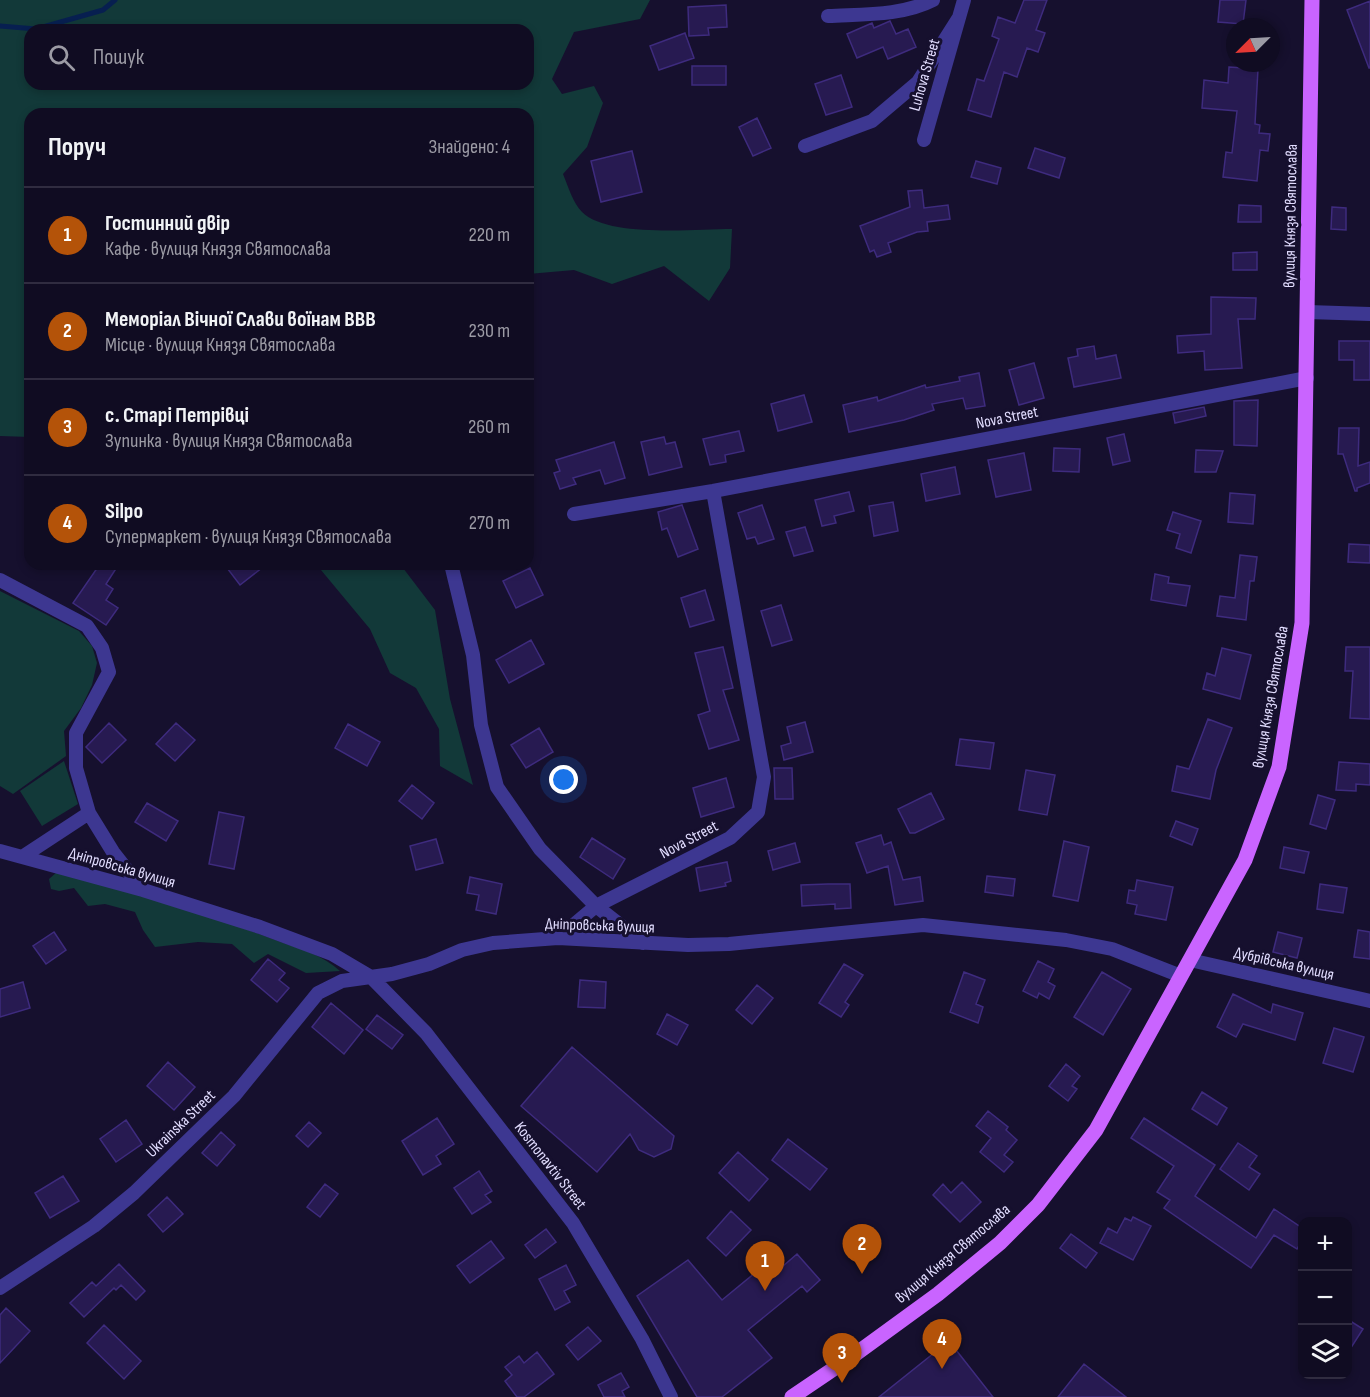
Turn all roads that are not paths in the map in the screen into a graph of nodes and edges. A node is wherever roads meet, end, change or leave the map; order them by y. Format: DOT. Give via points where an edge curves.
graph roads {
  1 [pos="933,0"];
  2 [pos="964,0"];
  3 [pos="1312,0"];
  4 [pos="828,16"];
  5 [pos="958,19"];
  6 [pos="924,140"];
  7 [pos="805,146"];
  8 [pos="1308,312"];
  9 [pos="1370,314"];
  10 [pos="1306,378"];
  11 [pos="713,491"];
  12 [pos="574,514"];
  13 [pos="452,570"];
  14 [pos="0,580"];
  15 [pos="88,813"];
  16 [pos="0,851"];
  17 [pos="22,856"];
  18 [pos="143,890"];
  19 [pos="596,906"];
  20 [pos="558,938"];
  21 [pos="643,944"];
  22 [pos="1190,960"];
  23 [pos="1181,976"];
  24 [pos="371,977"];
  25 [pos="1370,1001"];
  26 [pos="0,1288"];
  27 [pos="811,1392"];
  28 [pos="671,1397"];
  29 [pos="792,1397"];
  1 -- 4 [label="street" via="881,13"];
  2 -- 5 [label="street, Luhova Street"];
  3 -- 8 [label="main road, вулиця Князя Святослава"];
  5 -- 6 [label="street, Luhova Street"];
  5 -- 7 [label="street, Luhova Street" via="918,82 872,121"];
  8 -- 9 [label="street"];
  8 -- 10 [label="main road, вулиця Князя Святослава"];
  10 -- 11 [label="street, Nova Street"];
  10 -- 22 [label="main road, вулиця Князя Святослава" via="1302,623 1279,767 1245,860"];
  11 -- 12 [label="street, Nova Street"];
  11 -- 19 [label="street, Nova Street" via="764,777 758,812 730,838"];
  13 -- 19 [label="street" via="473,655 481,725 496,787 540,849"];
  14 -- 15 [label="street" via="87,626 102,648 109,672 76,733 76,768"];
  15 -- 17 [label="street"];
  15 -- 18 [label="street"];
  16 -- 17 [label="street, Дніпровська вулиця"];
  17 -- 18 [label="street, Дніпровська вулиця"];
  18 -- 24 [label="street, Дніпровська вулиця" via="332,954"];
  19 -- 20 [label="street, Nova Street"];
  19 -- 21 [label="street"];
  20 -- 21 [label="street, Дніпровська вулиця"];
  20 -- 24 [label="street, Дніпровська вулиця" via="494,943"];
  21 -- 23 [label="street, Дніпровська вулиця" via="729,944 923,925 1078,942 1112,949"];
  22 -- 23 [label="main road, вулиця Князя Святослава"];
  22 -- 25 [label="street, Дубрівська вулиця"];
  23 -- 27 [label="main road, вулиця Князя Святослава" via="1096,1130 1038,1205 1000,1243"];
  24 -- 26 [label="street, Ukrainska Street" via="342,981 318,993 234,1096 134,1193 94,1226"];
  24 -- 28 [label="street, Kosmonavtiv Street" via="426,1034 573,1223 642,1339"];
  27 -- 29 [label="main road, вулиця Князя Святослава"];
}
